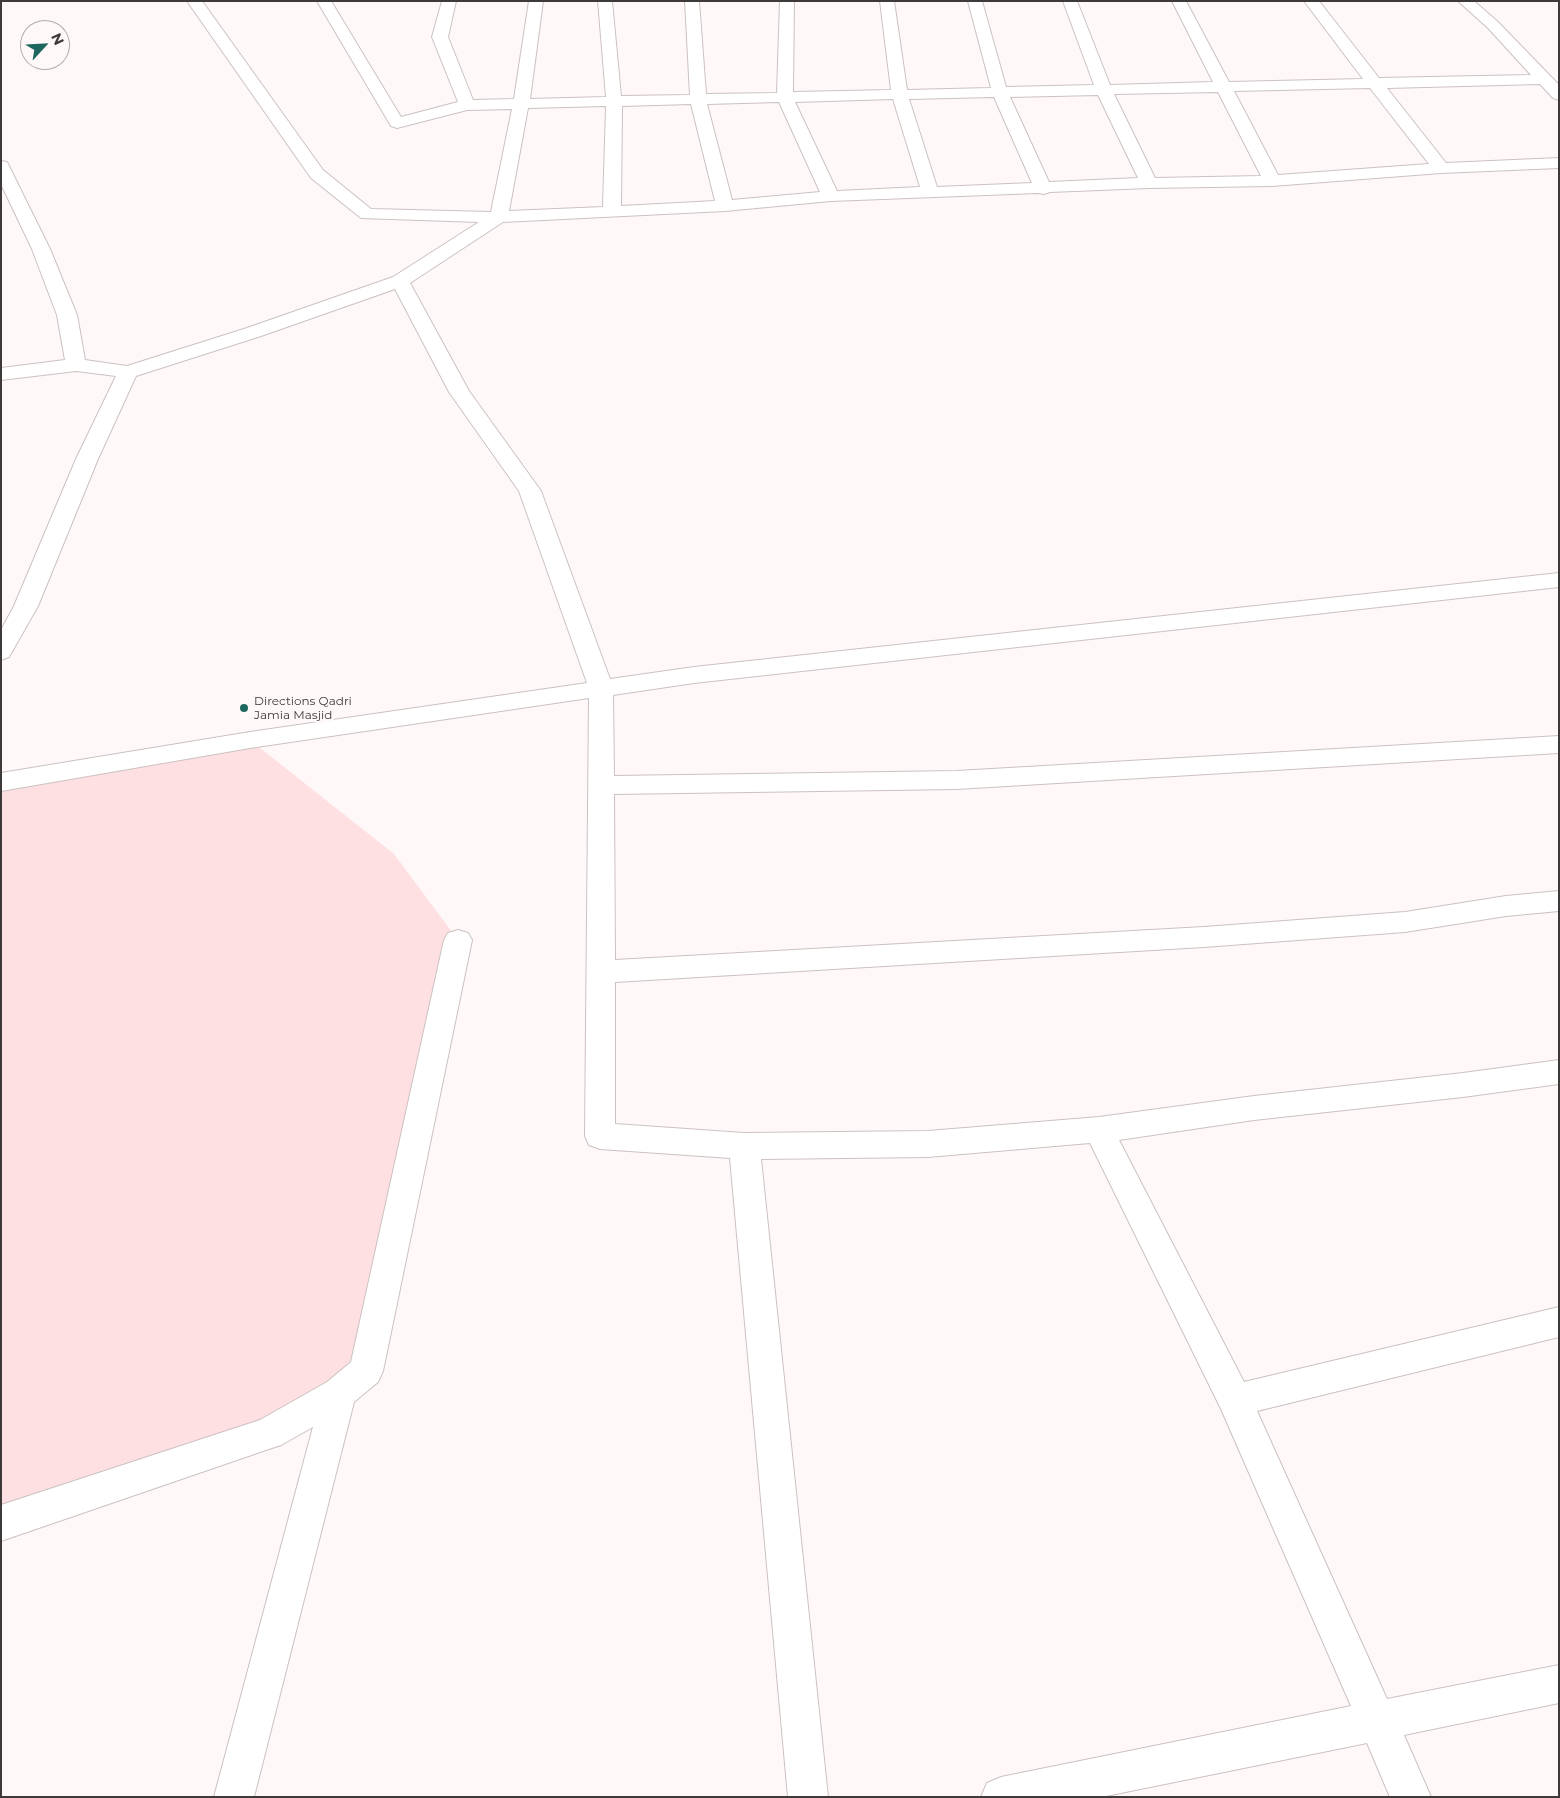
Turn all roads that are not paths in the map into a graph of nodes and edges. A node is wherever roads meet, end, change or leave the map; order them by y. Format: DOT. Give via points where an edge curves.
graph roads {
  1 [pos="194,1"];
  2 [pos="324,1"];
  3 [pos="449,1"];
  4 [pos="536,1"];
  5 [pos="605,1"];
  6 [pos="692,1"];
  7 [pos="787,1"];
  8 [pos="886,1"];
  9 [pos="976,1"];
  10 [pos="1070,1"];
  11 [pos="1179,1"];
  12 [pos="1311,1"];
  13 [pos="1465,1"];
  14 [pos="1543,78"];
  15 [pos="1375,83"];
  16 [pos="1223,87"];
  17 [pos="1104,90"];
  18 [pos="1000,93"];
  19 [pos="900,95"];
  20 [pos="1559,95"];
  21 [pos="785,98"];
  22 [pos="698,100"];
  23 [pos="614,102"];
  24 [pos="467,105"];
  25 [pos="521,105"];
  26 [pos="1559,163"];
  27 [pos="1,166"];
  28 [pos="1441,168"];
  29 [pos="1272,181"];
  30 [pos="1148,183"];
  31 [pos="1044,188"];
  32 [pos="930,192"];
  33 [pos="831,196"];
  34 [pos="725,206"];
  35 [pos="612,211"];
  36 [pos="499,217"];
  37 [pos="400,281"];
  38 [pos="76,365"];
  39 [pos="128,372"];
  40 [pos="1,374"];
  41 [pos="1559,580"];
  42 [pos="1,652"];
  43 [pos="601,688"];
  44 [pos="1559,744"];
  45 [pos="1,782"];
  46 [pos="601,785"];
  47 [pos="1559,901"];
  48 [pos="458,940"];
  49 [pos="601,972"];
  50 [pos="1559,1072"];
  51 [pos="1099,1130"];
  52 [pos="744,1146"];
  53 [pos="1559,1322"];
  54 [pos="339,1393"];
  55 [pos="1235,1400"];
  56 [pos="1,1523"];
  57 [pos="1559,1684"];
  58 [pos="1378,1722"];
  59 [pos="234,1797"];
  60 [pos="808,1797"];
  61 [pos="1001,1797"];
  62 [pos="1411,1797"];
  1 -- 36 [label="street" via="317,174 367,214"];
  2 -- 24 [label="street" via="397,124"];
  3 -- 24 [label="street" via="440,37"];
  4 -- 25 [label="street"];
  5 -- 23 [label="street"];
  6 -- 22 [label="street"];
  7 -- 21 [label="street"];
  8 -- 19 [label="street"];
  9 -- 18 [label="street"];
  10 -- 17 [label="street"];
  11 -- 16 [label="street"];
  12 -- 15 [label="street"];
  13 -- 14 [label="street"];
  14 -- 15 [label="street"];
  14 -- 20 [label="street"];
  15 -- 16 [label="street"];
  15 -- 28 [label="street"];
  16 -- 17 [label="street"];
  16 -- 29 [label="street"];
  17 -- 18 [label="street"];
  17 -- 30 [label="street"];
  18 -- 19 [label="street"];
  18 -- 31 [label="street"];
  19 -- 21 [label="street"];
  19 -- 32 [label="street"];
  21 -- 22 [label="street"];
  21 -- 33 [label="street"];
  22 -- 23 [label="street"];
  22 -- 34 [label="street"];
  23 -- 25 [label="street"];
  23 -- 35 [label="street"];
  24 -- 25 [label="street"];
  25 -- 36 [label="street"];
  26 -- 28 [label="street"];
  27 -- 38 [label="street" via="41,250 67,315"];
  28 -- 29 [label="street"];
  29 -- 30 [label="street"];
  30 -- 31 [label="street"];
  31 -- 32 [label="street"];
  32 -- 33 [label="street"];
  33 -- 34 [label="street"];
  34 -- 35 [label="street"];
  35 -- 36 [label="street"];
  36 -- 37 [label="street"];
  37 -- 39 [label="street"];
  37 -- 43 [label="street" via="459,392 530,491"];
  38 -- 39 [label="street"];
  38 -- 40 [label="street"];
  39 -- 42 [label="street" via="87,459 26,606"];
  41 -- 43 [label="street"];
  43 -- 45 [label="street" via="250,740"];
  43 -- 46 [label="street"];
  44 -- 46 [label="street" via="957,780"];
  46 -- 49 [label="street"];
  47 -- 49 [label="street" via="1405,922 1204,937"];
  48 -- 54 [label="street" via="366,1371"];
  49 -- 52 [label="street" via="600,1136"];
  50 -- 51 [label="street"];
  51 -- 52 [label="street" via="928,1144"];
  51 -- 55 [label="street"];
  52 -- 60 [label="street"];
  53 -- 55 [label="street"];
  54 -- 56 [label="street" via="269,1433"];
  54 -- 59 [label="street"];
  55 -- 58 [label="street"];
  57 -- 58 [label="street"];
  58 -- 61 [label="street"];
  58 -- 62 [label="street"];
}
